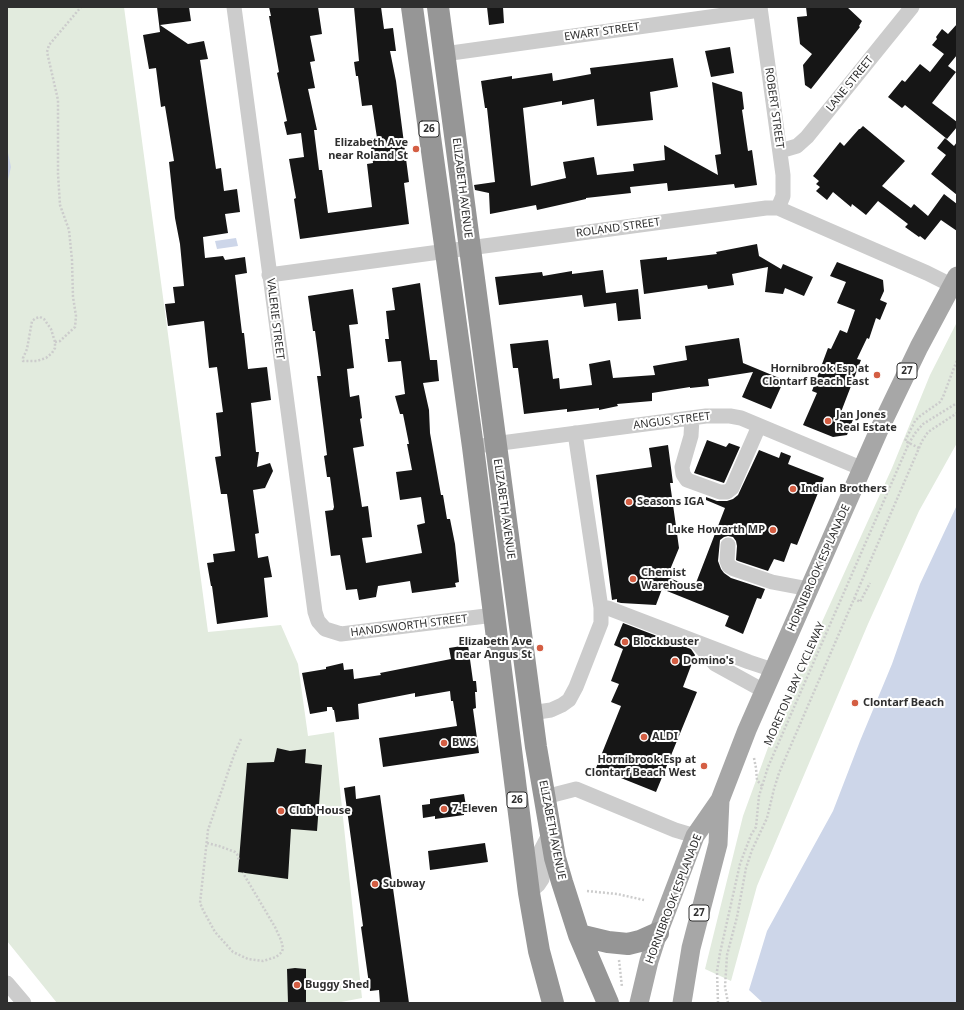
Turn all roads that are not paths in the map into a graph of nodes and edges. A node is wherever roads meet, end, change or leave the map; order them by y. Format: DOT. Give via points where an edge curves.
graph roads {
  1 [pos="234,7"];
  2 [pos="412,7"];
  3 [pos="438,7"];
  4 [pos="912,7"];
  5 [pos="760,8"];
  6 [pos="444,54"];
  7 [pos="780,151"];
  8 [pos="778,208"];
  9 [pos="470,248"];
  10 [pos="446,251"];
  11 [pos="270,275"];
  12 [pos="954,280"];
  13 [pos="692,418"];
  14 [pos="759,426"];
  15 [pos="575,433"];
  16 [pos="496,444"];
  17 [pos="472,447"];
  18 [pos="863,469"];
  19 [pos="728,545"];
  20 [pos="809,589"];
  21 [pos="601,608"];
  22 [pos="494,615"];
  23 [pos="324,629"];
  24 [pos="698,643"];
  25 [pos="774,670"];
  26 [pos="764,691"];
  27 [pos="531,713"];
  28 [pos="545,797"];
  29 [pos="720,800"];
  30 [pos="551,831"];
  31 [pos="695,836"];
  32 [pos="529,893"];
  33 [pos="658,933"];
  34 [pos="579,935"];
  35 [pos="7,983"];
  36 [pos="615,996"];
  37 [pos="24,1003"];
  38 [pos="553,1003"];
  39 [pos="639,1003"];
  40 [pos="682,1003"];
  1 -- 11 [label="street, VALERIE STREET"];
  2 -- 10 [label="highway, ELIZABETH AVENUE / 26"];
  3 -- 6 [label="highway, ELIZABETH AVENUE / 26"];
  4 -- 7 [label="street, LANE STREET" via="807,137 797,146"];
  5 -- 6 [label="street, EWART STREET"];
  5 -- 7 [label="street, ROBERT STREET"];
  6 -- 9 [label="highway, ELIZABETH AVENUE / 26"];
  7 -- 8 [label="street, ROBERT STREET" via="784,190"];
  8 -- 9 [label="street, ROLAND STREET" via="746,210"];
  8 -- 12 [label="street, ROLAND STREET" via="928,273"];
  9 -- 10 [label="street, ROLAND STREET"];
  9 -- 16 [label="highway, ELIZABETH AVENUE / 26"];
  10 -- 11 [label="street, ROLAND STREET"];
  10 -- 17 [label="highway, ELIZABETH AVENUE / 26"];
  11 -- 23 [label="street, VALERIE STREET" via="313,604 318,621"];
  12 -- 18 [label="main road, HORNIBROOK ESPLANADE / 27" via="894,397"];
  13 -- 14 [label="street, ANGUS STREET" via="730,416"];
  13 -- 14 [label="street" via="691,436 682,467 683,474 687,480 720,492 727,492 732,488"];
  13 -- 15 [label="street, ANGUS STREET"];
  14 -- 18 [label="street, ANGUS STREET"];
  15 -- 16 [label="street, ANGUS STREET"];
  15 -- 21 [label="street"];
  16 -- 17 [label="street, ANGUS STREET"];
  16 -- 27 [label="highway, ELIZABETH AVENUE / 26"];
  17 -- 22 [label="highway, ELIZABETH AVENUE / 26"];
  18 -- 20 [label="main road, HORNIBROOK ESPLANADE / 27"];
  19 -- 20 [label="street" via="727,561 734,569 772,582"];
  20 -- 25 [label="main road, HORNIBROOK ESPLANADE / 27"];
  21 -- 24 [label="street" via="608,608"];
  21 -- 27 [label="street" via="601,623 569,700 551,710"];
  22 -- 23 [label="street, HANDSWORTH STREET" via="350,634 334,633"];
  22 -- 32 [label="highway, ELIZABETH AVENUE / 26"];
  24 -- 25 [label="street"];
  24 -- 26 [label="street" via="715,664"];
  25 -- 26 [label="main road, HORNIBROOK ESPLANADE / 27"];
  26 -- 29 [label="main road, HORNIBROOK ESPLANADE / 27"];
  27 -- 28 [label="highway, ELIZABETH AVENUE / 26"];
  28 -- 30 [label="highway, ELIZABETH AVENUE / 26"];
  28 -- 31 [label="street" via="576,788"];
  29 -- 31 [label="main road, HORNIBROOK ESPLANADE / 27"];
  29 -- 40 [label="main road, HORNIBROOK ESPLANADE / 27" via="718,844 691,948"];
  30 -- 32 [label="street" via="540,852 542,879"];
  30 -- 34 [label="highway, ELIZABETH AVENUE / 26" via="555,858"];
  31 -- 33 [label="main road, HORNIBROOK ESPLANADE / 27"];
  32 -- 38 [label="highway, ELIZABETH AVENUE / 26" via="539,951"];
  33 -- 34 [label="highway" via="628,944"];
  33 -- 39 [label="main road, HORNIBROOK ESPLANADE / 27"];
  34 -- 36 [label="highway, ELIZABETH AVENUE / 26"];
  35 -- 37 [label="street"];
}
